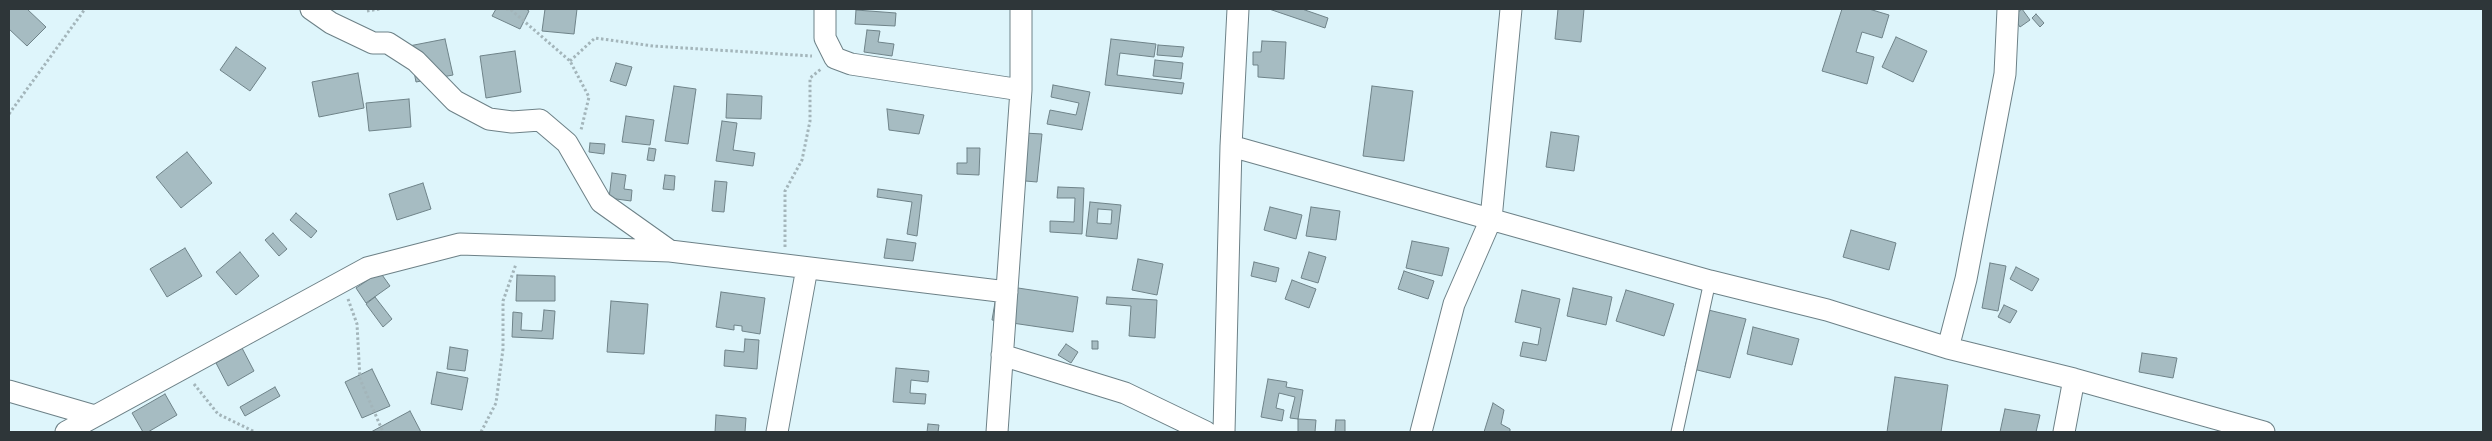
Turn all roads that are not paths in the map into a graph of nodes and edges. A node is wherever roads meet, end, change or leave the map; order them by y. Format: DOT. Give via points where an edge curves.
graph roads {
  1 [pos="311,9"];
  2 [pos="824,9"];
  3 [pos="1021,9"];
  4 [pos="1238,9"];
  5 [pos="1512,9"];
  6 [pos="2008,9"];
  7 [pos="1021,90"];
  8 [pos="1231,146"];
  9 [pos="1491,219"];
  10 [pos="670,251"];
  11 [pos="807,268"];
  12 [pos="1710,280"];
  13 [pos="1007,292"];
  14 [pos="1948,348"];
  15 [pos="1002,355"];
  16 [pos="2074,379"];
  17 [pos="9,391"];
  18 [pos="95,416"];
  19 [pos="66,432"];
  20 [pos="777,432"];
  21 [pos="997,432"];
  22 [pos="1206,432"];
  23 [pos="1224,432"];
  24 [pos="1420,432"];
  25 [pos="1677,432"];
  26 [pos="2064,432"];
  27 [pos="2264,432"];
  1 -- 10 [label="street" via="331,23 373,43 388,43 416,61 455,101 489,119 512,122 540,120 567,143 601,202"];
  2 -- 7 [label="street" via="825,38 835,58 851,64"];
  3 -- 7 [label="street"];
  4 -- 8 [label="street"];
  5 -- 9 [label="street"];
  6 -- 14 [label="street" via="2005,74 1966,279"];
  7 -- 13 [label="street"];
  8 -- 9 [label="street"];
  8 -- 23 [label="street"];
  9 -- 12 [label="street"];
  9 -- 24 [label="street" via="1454,304"];
  10 -- 11 [label="street"];
  10 -- 18 [label="street" via="460,244 367,268"];
  11 -- 13 [label="street"];
  11 -- 20 [label="street"];
  12 -- 14 [label="street" via="1827,310"];
  12 -- 25 [label="lane"];
  13 -- 15 [label="street"];
  14 -- 16 [label="street"];
  15 -- 21 [label="street"];
  15 -- 22 [label="street" via="1125,393"];
  16 -- 26 [label="street"];
  16 -- 27 [label="street"];
  17 -- 18 [label="street"];
  18 -- 19 [label="street"];
}
